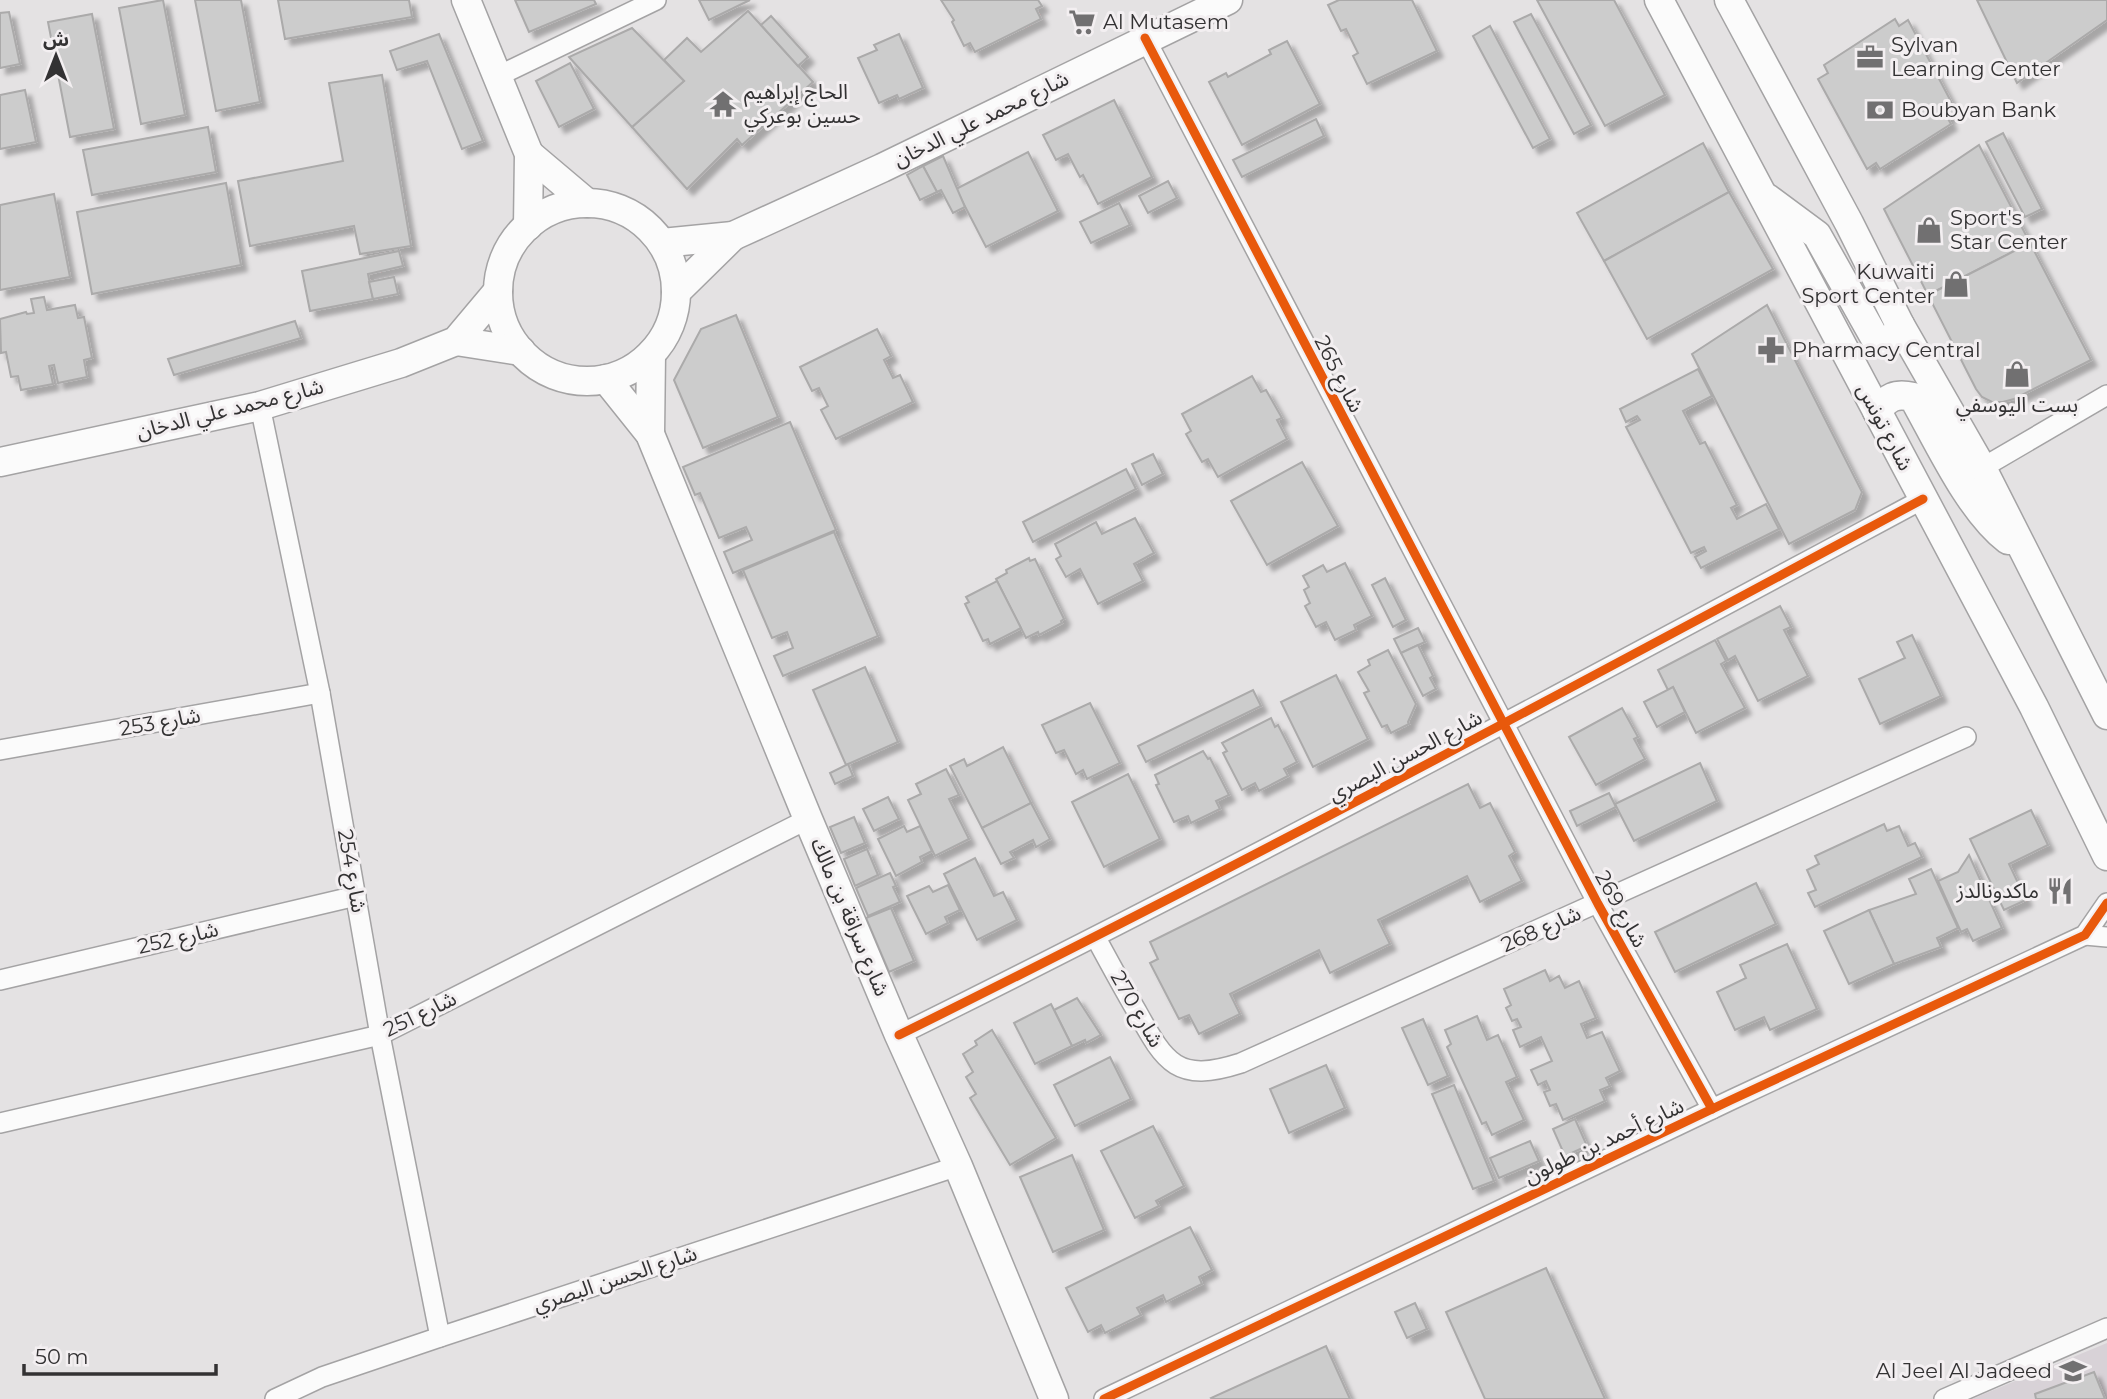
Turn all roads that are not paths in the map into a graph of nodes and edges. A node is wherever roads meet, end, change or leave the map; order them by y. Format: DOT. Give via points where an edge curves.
graph roads {
  1 [pos="466,0"];
  2 [pos="656,0"];
  3 [pos="1228,0"];
  4 [pos="1659,0"];
  5 [pos="1729,0"];
  6 [pos="1145,38"];
  7 [pos="496,78"];
  8 [pos="530,154"];
  9 [pos="1762,194"];
  10 [pos="587,203"];
  11 [pos="528,226"];
  12 [pos="733,236"];
  13 [pos="662,243"];
  14 [pos="498,291"];
  15 [pos="676,292"];
  16 [pos="1900,325"];
  17 [pos="456,341"];
  18 [pos="521,351"];
  19 [pos="651,354"];
  20 [pos="606,379"];
  21 [pos="2107,395"];
  22 [pos="260,406"];
  23 [pos="1877,411"];
  24 [pos="650,433"];
  25 [pos="0,462"];
  26 [pos="1982,468"];
  27 [pos="1923,499"];
  28 [pos="2025,552"];
  29 [pos="320,694"];
  30 [pos="2107,715"];
  31 [pos="1503,724"];
  32 [pos="1966,737"];
  33 [pos="0,750"];
  34 [pos="808,819"];
  35 [pos="2107,856"];
  36 [pos="356,896"];
  37 [pos="2107,903"];
  38 [pos="1598,904"];
  39 [pos="2085,936"];
  40 [pos="2107,937"];
  41 [pos="1096,938"];
  42 [pos="0,980"];
  43 [pos="380,1035"];
  44 [pos="899,1035"];
  45 [pos="1188,1069"];
  46 [pos="1712,1110"];
  47 [pos="0,1123"];
  48 [pos="958,1167"];
  49 [pos="2107,1328"];
  50 [pos="440,1337"];
  51 [pos="275,1399"];
  52 [pos="1054,1399"];
  53 [pos="1104,1399"];
  54 [pos="1944,1399"];
  1 -- 7 [label="street"];
  2 -- 7 [label="street"];
  3 -- 6 [label="street, شارع محمد علي الدخان"];
  4 -- 9 [label="street, شارع تونس"];
  5 -- 16 [label="street"];
  6 -- 12 [label="street, شارع محمد علي الدخان" via="883,168"];
  6 -- 31 [label="street, شارع 265"];
  7 -- 8 [label="street"];
  8 -- 10 [label="street"];
  8 -- 11 [label="street"];
  9 -- 16 [label="street" via="1817,235 1876,340 1892,339"];
  9 -- 23 [label="street, شارع تونس"];
  10 -- 11 [label="street" via="553,210"];
  10 -- 13 [label="street" via="629,214"];
  11 -- 14 [label="street" via="505,258"];
  12 -- 13 [label="street, شارع محمد علي الدخان"];
  12 -- 15 [label="street, شارع محمد علي الدخان"];
  13 -- 15 [label="street" via="673,267"];
  14 -- 17 [label="street, شارع محمد علي الدخان"];
  14 -- 18 [label="street" via="505,325"];
  15 -- 19 [label="street" via="670,326"];
  16 -- 26 [label="street"];
  17 -- 18 [label="street"];
  17 -- 22 [label="street, شارع محمد علي الدخان" via="401,363"];
  18 -- 20 [label="street" via="553,374"];
  19 -- 20 [label="street"];
  19 -- 24 [label="street, شارع سراقة بن مالك"];
  20 -- 24 [label="street, شارع سراقة بن مالك"];
  21 -- 26 [label="street"];
  22 -- 25 [label="street, شارع محمد علي الدخان"];
  22 -- 29 [label="street, شارع 254"];
  23 -- 27 [label="street, شارع تونس"];
  23 -- 28 [label="street" via="1887,398 1913,397 1993,528"];
  24 -- 34 [label="street, شارع سراقة بن مالك"];
  26 -- 28 [label="street"];
  27 -- 31 [label="street, شارع الحسن البصري"];
  27 -- 35 [label="street, شارع تونس"];
  28 -- 30 [label="street"];
  29 -- 33 [label="street, شارع 253"];
  29 -- 36 [label="street, شارع 254"];
  31 -- 38 [label="street, شارع 269"];
  31 -- 41 [label="street, شارع الحسن البصري"];
  32 -- 38 [label="street, شارع 268"];
  34 -- 43 [label="street, شارع 251"];
  34 -- 44 [label="street, شارع سراقة بن مالك"];
  36 -- 42 [label="street, شارع 252"];
  36 -- 43 [label="street, شارع 254"];
  37 -- 39 [label="street"];
  38 -- 45 [label="street, شارع 268" via="1241,1063 1216,1070"];
  38 -- 46 [label="street, شارع 269"];
  39 -- 40 [label="street, شارع أحمد بن طولون"];
  39 -- 46 [label="street, شارع أحمد بن طولون"];
  41 -- 44 [label="street, شارع الحسن البصري"];
  41 -- 45 [label="street, شارع 270" via="1158,1050"];
  43 -- 47 [label="street, شارع 251"];
  43 -- 50 [label="street, شارع 254"];
  44 -- 48 [label="street, شارع سراقة بن مالك"];
  46 -- 53 [label="street, شارع أحمد بن طولون"];
  48 -- 50 [label="street, شارع الحسن البصري"];
  48 -- 52 [label="street, شارع سراقة بن مالك"];
  49 -- 54 [label="street"];
  50 -- 51 [label="street, شارع الحسن البصري" via="322,1377"];
}
